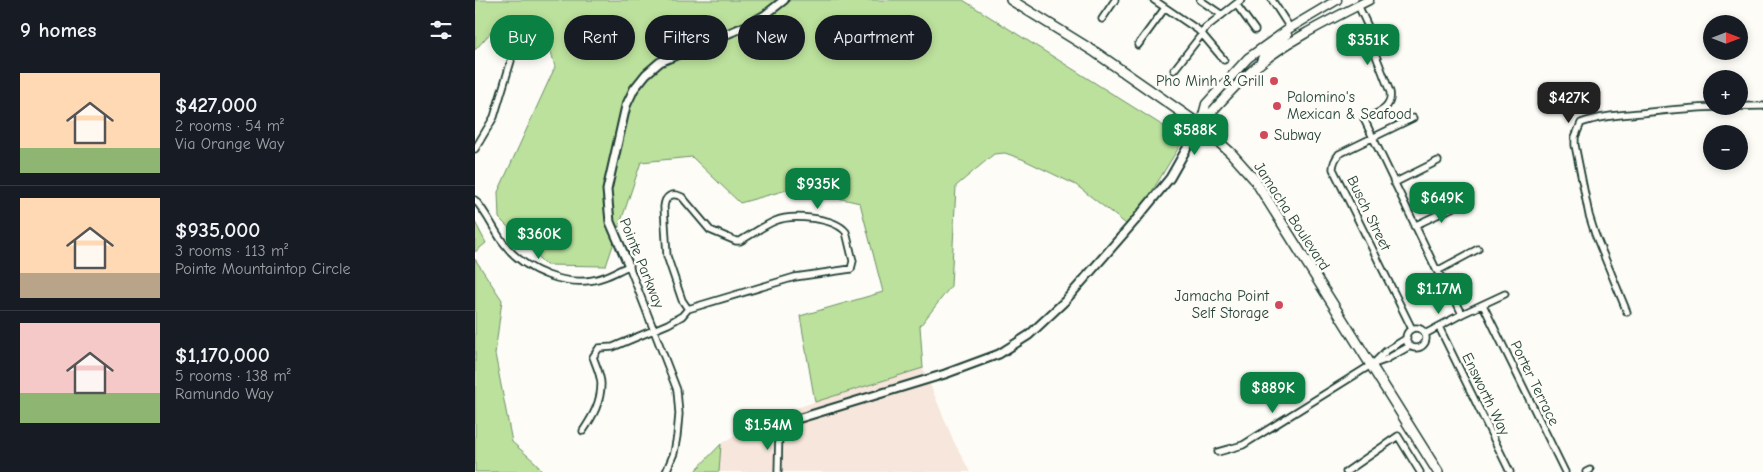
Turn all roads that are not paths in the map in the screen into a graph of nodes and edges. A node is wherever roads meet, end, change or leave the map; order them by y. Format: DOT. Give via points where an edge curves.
graph roads {
  1 [pos="784,0"];
  2 [pos="1011,0"];
  3 [pos="1115,0"];
  4 [pos="1154,0"];
  5 [pos="1200,0"];
  6 [pos="1273,0"];
  7 [pos="1337,0"];
  8 [pos="1369,0"];
  9 [pos="1239,2"];
  10 [pos="1358,3"];
  11 [pos="1165,8"];
  12 [pos="1222,15"];
  13 [pos="1102,19"];
  14 [pos="1290,28"];
  15 [pos="1255,30"];
  16 [pos="1202,34"];
  17 [pos="1138,46"];
  18 [pos="1224,60"];
  19 [pos="511,62"];
  20 [pos="1260,64"];
  21 [pos="1174,70"];
  22 [pos="1763,106"];
  23 [pos="1413,118"];
  24 [pos="1200,125"];
  25 [pos="1373,137"];
  26 [pos="475,149"];
  27 [pos="1438,161"];
  28 [pos="1394,183"];
  29 [pos="475,200"];
  30 [pos="1460,204"];
  31 [pos="1414,226"];
  32 [pos="1478,249"];
  33 [pos="629,266"];
  34 [pos="1437,271"];
  35 [pos="1505,294"];
  36 [pos="1483,305"];
  37 [pos="688,309"];
  38 [pos="1627,312"];
  39 [pos="1463,314"];
  40 [pos="1439,327"];
  41 [pos="653,329"];
  42 [pos="1413,330"];
  43 [pos="1425,334"];
  44 [pos="1407,338"];
  45 [pos="1410,346"];
  46 [pos="1371,365"];
  47 [pos="779,430"];
  48 [pos="583,431"];
  49 [pos="1218,452"];
  50 [pos="1355,470"];
  51 [pos="666,472"];
  52 [pos="778,472"];
  53 [pos="1346,472"];
  54 [pos="1420,472"];
  55 [pos="1438,472"];
  56 [pos="1510,472"];
  57 [pos="1565,472"];
  1 -- 33 [label="street, Pointe Parkway" via="746,26 668,58 646,74 634,88 626,106 607,190 610,222"];
  2 -- 24 [label="main road, Jamacha Boulevard" via="1095,52"];
  3 -- 13 [label="street"];
  4 -- 11 [label="street"];
  5 -- 12 [label="street"];
  6 -- 14 [label="street"];
  7 -- 14 [label="main road"];
  8 -- 10 [label="main road"];
  9 -- 12 [label="street"];
  9 -- 15 [label="street"];
  10 -- 20 [label="main road" via="1293,40"];
  10 -- 25 [label="street" via="1392,99 1381,111 1364,119"];
  11 -- 16 [label="street"];
  11 -- 17 [label="street"];
  12 -- 16 [label="street"];
  14 -- 20 [label="main road" via="1287,35 1264,54"];
  14 -- 24 [label="main road" via="1233,73 1206,104"];
  16 -- 18 [label="street"];
  16 -- 21 [label="street"];
  19 -- 26 [label="street" via="494,117"];
  20 -- 24 [label="main road"];
  22 -- 38 [label="street" via="1673,109 1596,118 1581,123 1575,145 1589,216"];
  23 -- 25 [label="street, Busch Street"];
  24 -- 46 [label="main road, Jamacha Boulevard" via="1255,180"];
  24 -- 47 [label="street" via="1170,178 1140,215 1065,301 1029,335 999,354 945,374 784,423"];
  25 -- 28 [label="street"];
  25 -- 42 [label="street, Busch Street" via="1339,154 1333,169"];
  27 -- 28 [label="street"];
  28 -- 31 [label="street"];
  29 -- 33 [label="street" via="509,249 539,272 566,280 585,280 604,277"];
  30 -- 31 [label="street"];
  31 -- 34 [label="street"];
  32 -- 34 [label="street"];
  33 -- 41 [label="street, Pointe Parkway"];
  34 -- 39 [label="street"];
  35 -- 36 [label="street"];
  36 -- 39 [label="street"];
  36 -- 57 [label="street, Porter Terrace"];
  37 -- 37 [label="street" via="795,277 851,269 853,261 843,228 829,222 794,217 774,221 736,241 710,230 682,197 671,195 663,207 667,256"];
  37 -- 41 [label="street" via="668,324"];
  39 -- 40 [label="street"];
  40 -- 43 [label="street"];
  40 -- 56 [label="street, Ensworth Way"];
  41 -- 48 [label="street" via="613,347 599,348 593,357 601,382 598,404"];
  41 -- 51 [label="street, Pointe Parkway" via="677,399 677,436"];
  42 -- 43 [label="street" via="1420,329"];
  42 -- 44 [label="street"];
  43 -- 45 [label="street" via="1421,347"];
  44 -- 45 [label="street"];
  44 -- 46 [label="street" via="1386,350"];
  45 -- 46 [label="street"];
  46 -- 49 [label="street" via="1243,445"];
  46 -- 55 [label="main road, Jamacha Boulevard"];
  47 -- 52 [label="street"];
  50 -- 53 [label="street"];
  50 -- 54 [label="street" via="1398,436"];
}
